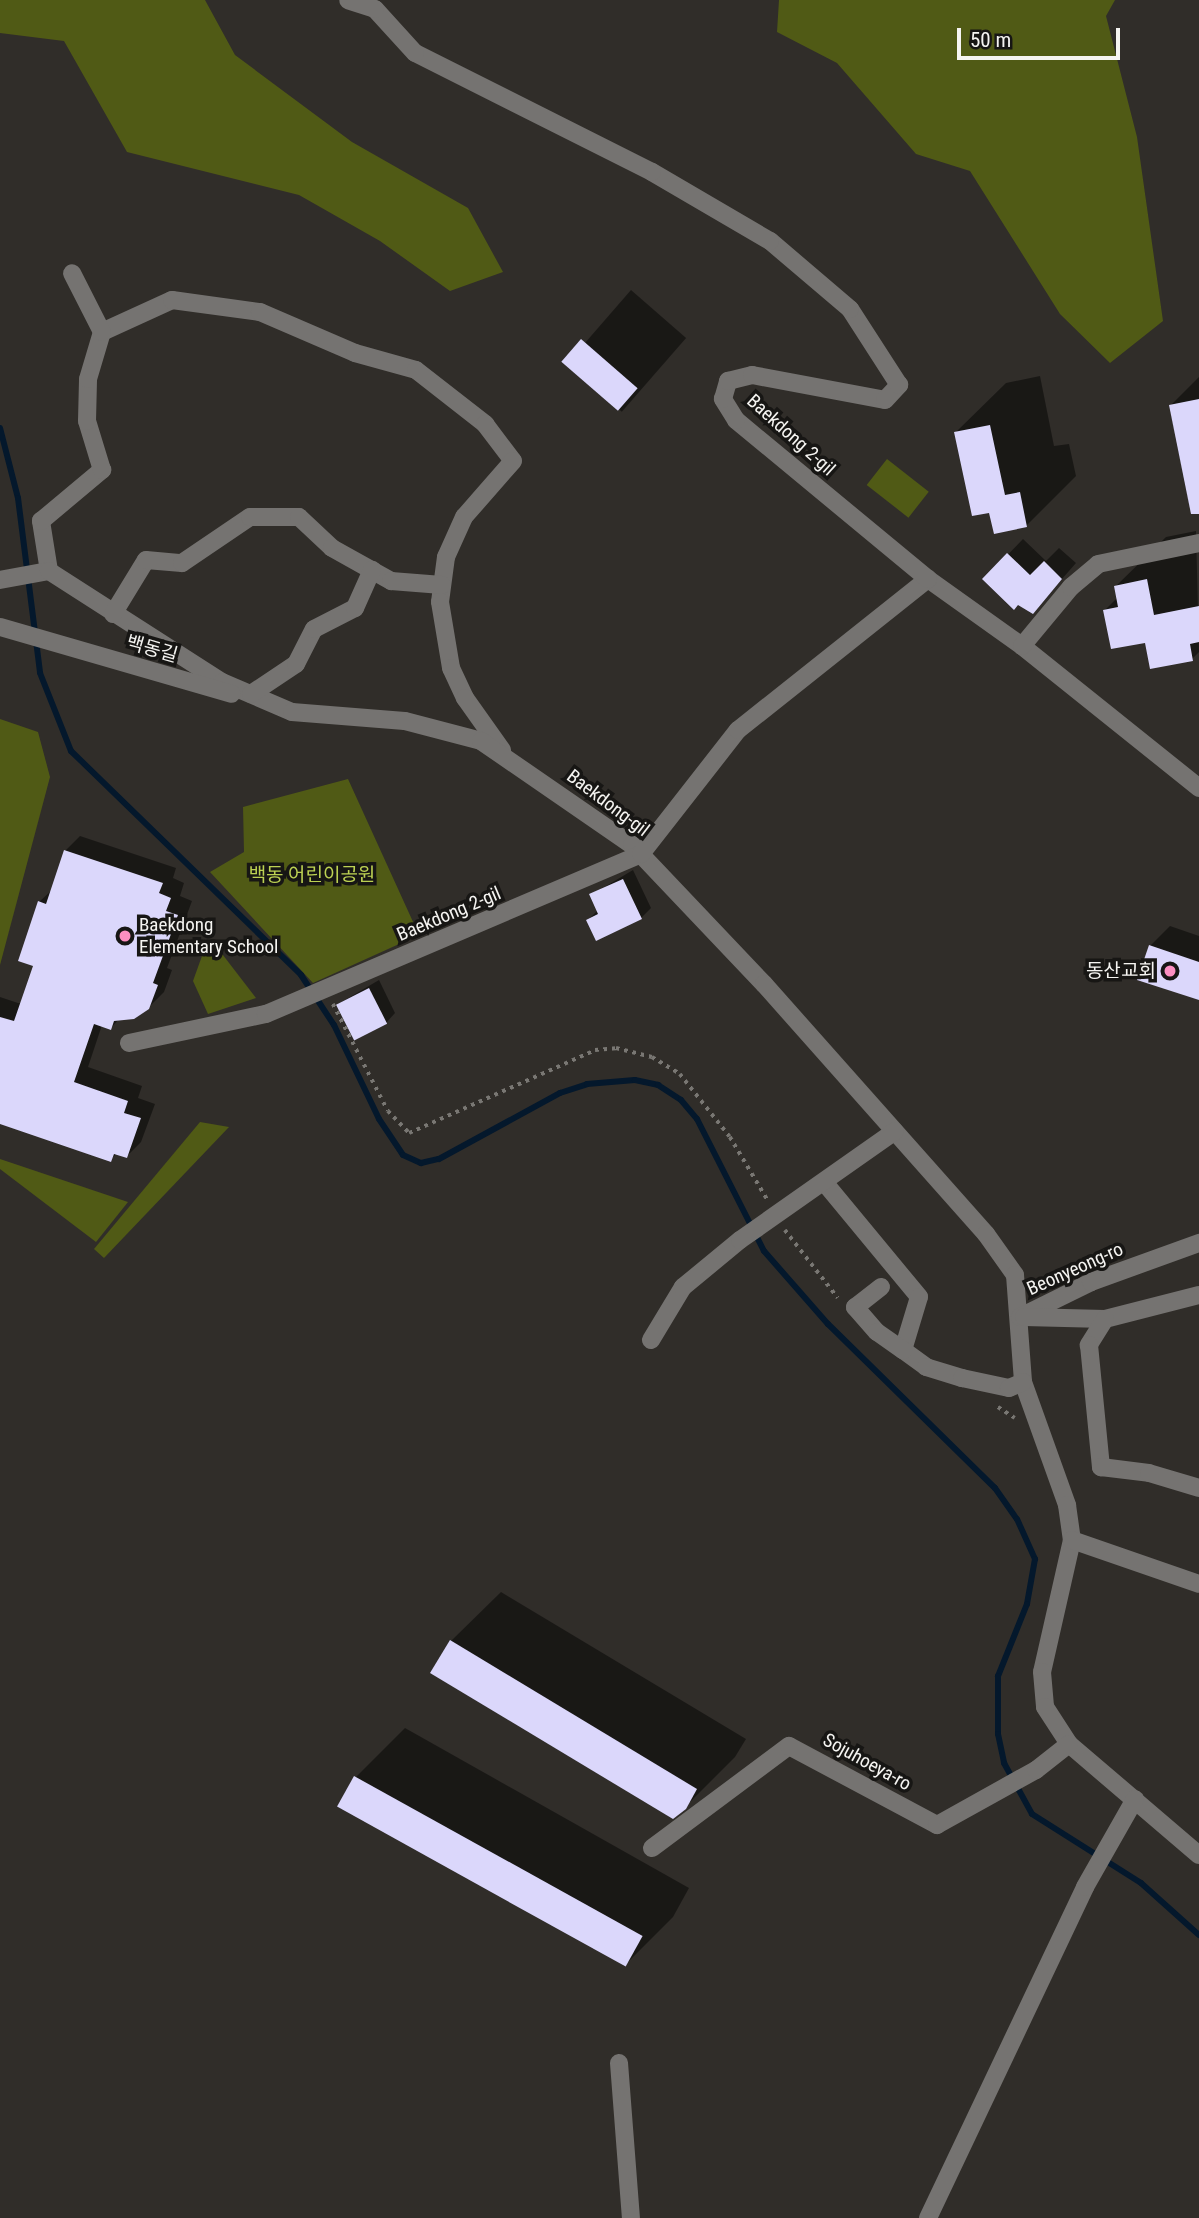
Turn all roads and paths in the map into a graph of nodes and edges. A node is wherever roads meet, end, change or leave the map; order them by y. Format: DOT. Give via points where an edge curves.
graph roads {
  1 [pos="348,0"];
  2 [pos="72,273"];
  3 [pos="102,331"];
  4 [pos="1199,543"];
  5 [pos="372,570"];
  6 [pos="49,571"];
  7 [pos="928,579"];
  8 [pos="0,580"];
  9 [pos="442,585"];
  10 [pos="113,614"];
  11 [pos="0,626"];
  12 [pos="1022,646"];
  13 [pos="251,694"];
  14 [pos="292,712"];
  15 [pos="510,760"];
  16 [pos="1199,789"];
  17 [pos="640,854"];
  18 [pos="326,990"];
  19 [pos="129,1042"];
  20 [pos="895,1131"];
  21 [pos="824,1182"];
  22 [pos="777,1215"];
  23 [pos="1199,1242"];
  24 [pos="881,1287"];
  25 [pos="1199,1295"];
  26 [pos="844,1306"];
  27 [pos="1020,1317"];
  28 [pos="1105,1319"];
  29 [pos="651,1340"];
  30 [pos="903,1350"];
  31 [pos="1023,1382"];
  32 [pos="995,1406"];
  33 [pos="1045,1442"];
  34 [pos="1199,1488"];
  35 [pos="1072,1540"];
  36 [pos="1199,1584"];
  37 [pos="1069,1744"];
  38 [pos="1135,1799"];
  39 [pos="652,1848"];
  40 [pos="1198,1853"];
  41 [pos="619,2063"];
  42 [pos="631,2218"];
  43 [pos="928,2218"];
  1 -- 7 [label="street, Baekdong 2-gil" via="375,9 415,53 652,172 770,241 850,309 899,385 885,400 752,375 728,381 723,399 736,420"];
  2 -- 3 [label="street"];
  3 -- 6 [label="street" via="88,379 87,421 102,470 41,521"];
  3 -- 9 [label="street" via="172,300 260,312 355,353 416,370 485,424 513,461 464,517 446,557"];
  4 -- 12 [label="street" via="1155,546 1098,564 1070,587"];
  5 -- 9 [label="street" via="391,581"];
  5 -- 10 [label="street" via="332,548 299,517 250,517 182,563 146,560"];
  5 -- 13 [label="street" via="355,608 314,629 296,664"];
  6 -- 8 [label="street"];
  6 -- 10 [label="street, Baekdong-gil"];
  7 -- 12 [label="street"];
  7 -- 17 [label="street, Baekdong 2-gil" via="738,730"];
  9 -- 15 [label="street" via="440,602 451,668 465,698"];
  10 -- 13 [label="street, Baekdong-gil" via="145,629 222,682"];
  11 -- 14 [label="street, 백동길"];
  12 -- 16 [label="street"];
  13 -- 14 [label="street, Baekdong-gil"];
  14 -- 15 [label="street, Baekdong-gil" via="405,721 481,741"];
  15 -- 17 [label="street, Baekdong-gil"];
  17 -- 18 [label="street, Baekdong 2-gil"];
  17 -- 20 [label="street, Baekdong-gil"];
  18 -- 19 [label="street, Baekdong 2-gil" via="266,1014"];
  18 -- 22 [label="path" via="388,1111 409,1133 595,1050 615,1048 652,1057 680,1074 730,1137"];
  20 -- 21 [label="street"];
  20 -- 27 [label="street, Baekdong-gil" via="986,1234 1015,1275"];
  21 -- 22 [label="street"];
  21 -- 30 [label="street" via="919,1297"];
  22 -- 26 [label="path" via="792,1244"];
  22 -- 29 [label="street" via="683,1287"];
  23 -- 27 [label="street, Beonyeong-ro" via="1091,1282"];
  24 -- 30 [label="street" via="855,1307 877,1332"];
  25 -- 28 [label="street, Beonyeong-ro"];
  27 -- 28 [label="street, Beonyeong-ro"];
  27 -- 31 [label="street"];
  28 -- 34 [label="street" via="1089,1345 1101,1467"];
  30 -- 31 [label="street" via="926,1367 962,1378 1009,1388"];
  31 -- 33 [label="street"];
  32 -- 33 [label="path"];
  33 -- 35 [label="street" via="1067,1505"];
  35 -- 36 [label="street"];
  35 -- 37 [label="street" via="1041,1685 1054,1727"];
  37 -- 38 [label="street"];
  37 -- 39 [label="street, Sojuhoeya-ro" via="1036,1770 937,1825 789,1746"];
  38 -- 40 [label="street"];
  38 -- 43 [label="street" via="1085,1887"];
  41 -- 42 [label="street"];
}
